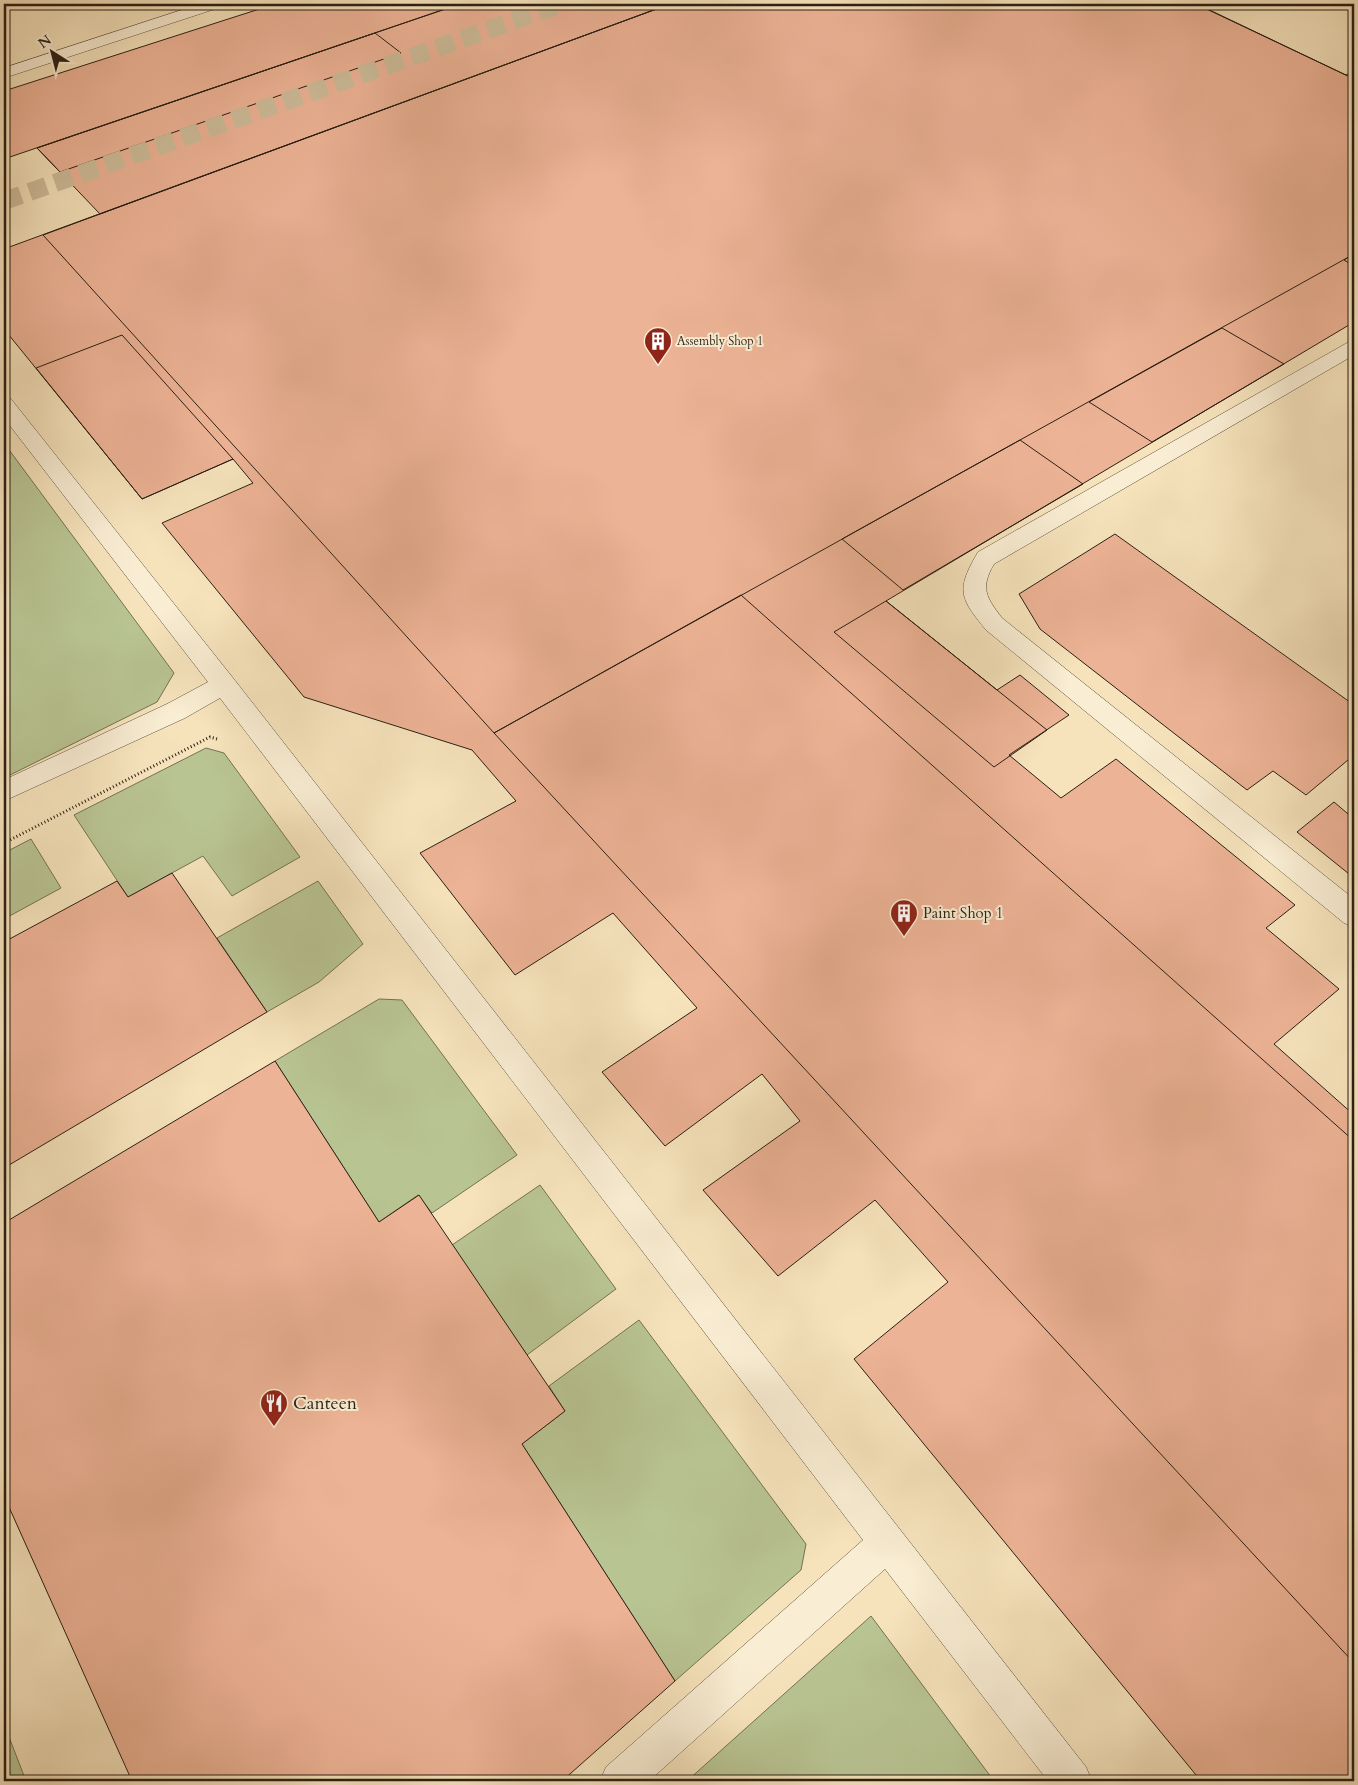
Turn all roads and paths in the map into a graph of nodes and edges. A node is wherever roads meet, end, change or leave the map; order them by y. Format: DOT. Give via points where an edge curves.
graph roads {
  1 [pos="215,4"];
  2 [pos="4,72"];
  3 [pos="1354,347"];
  4 [pos="4,404"];
  5 [pos="224,685"];
  6 [pos="219,740"];
  7 [pos="4,792"];
  8 [pos="4,843"];
  9 [pos="1354,915"];
  10 [pos="887,1543"];
  11 [pos="620,1781"];
  12 [pos="1072,1781"];
  1 -- 2 [label="lane"];
  3 -- 9 [label="lane" via="986,558 974,577 975,600 994,624"];
  4 -- 5 [label="lane"];
  5 -- 7 [label="lane" via="176,712"];
  5 -- 10 [label="lane"];
  6 -- 8 [label="path" via="210,737"];
  10 -- 11 [label="lane"];
  10 -- 12 [label="lane"];
}
